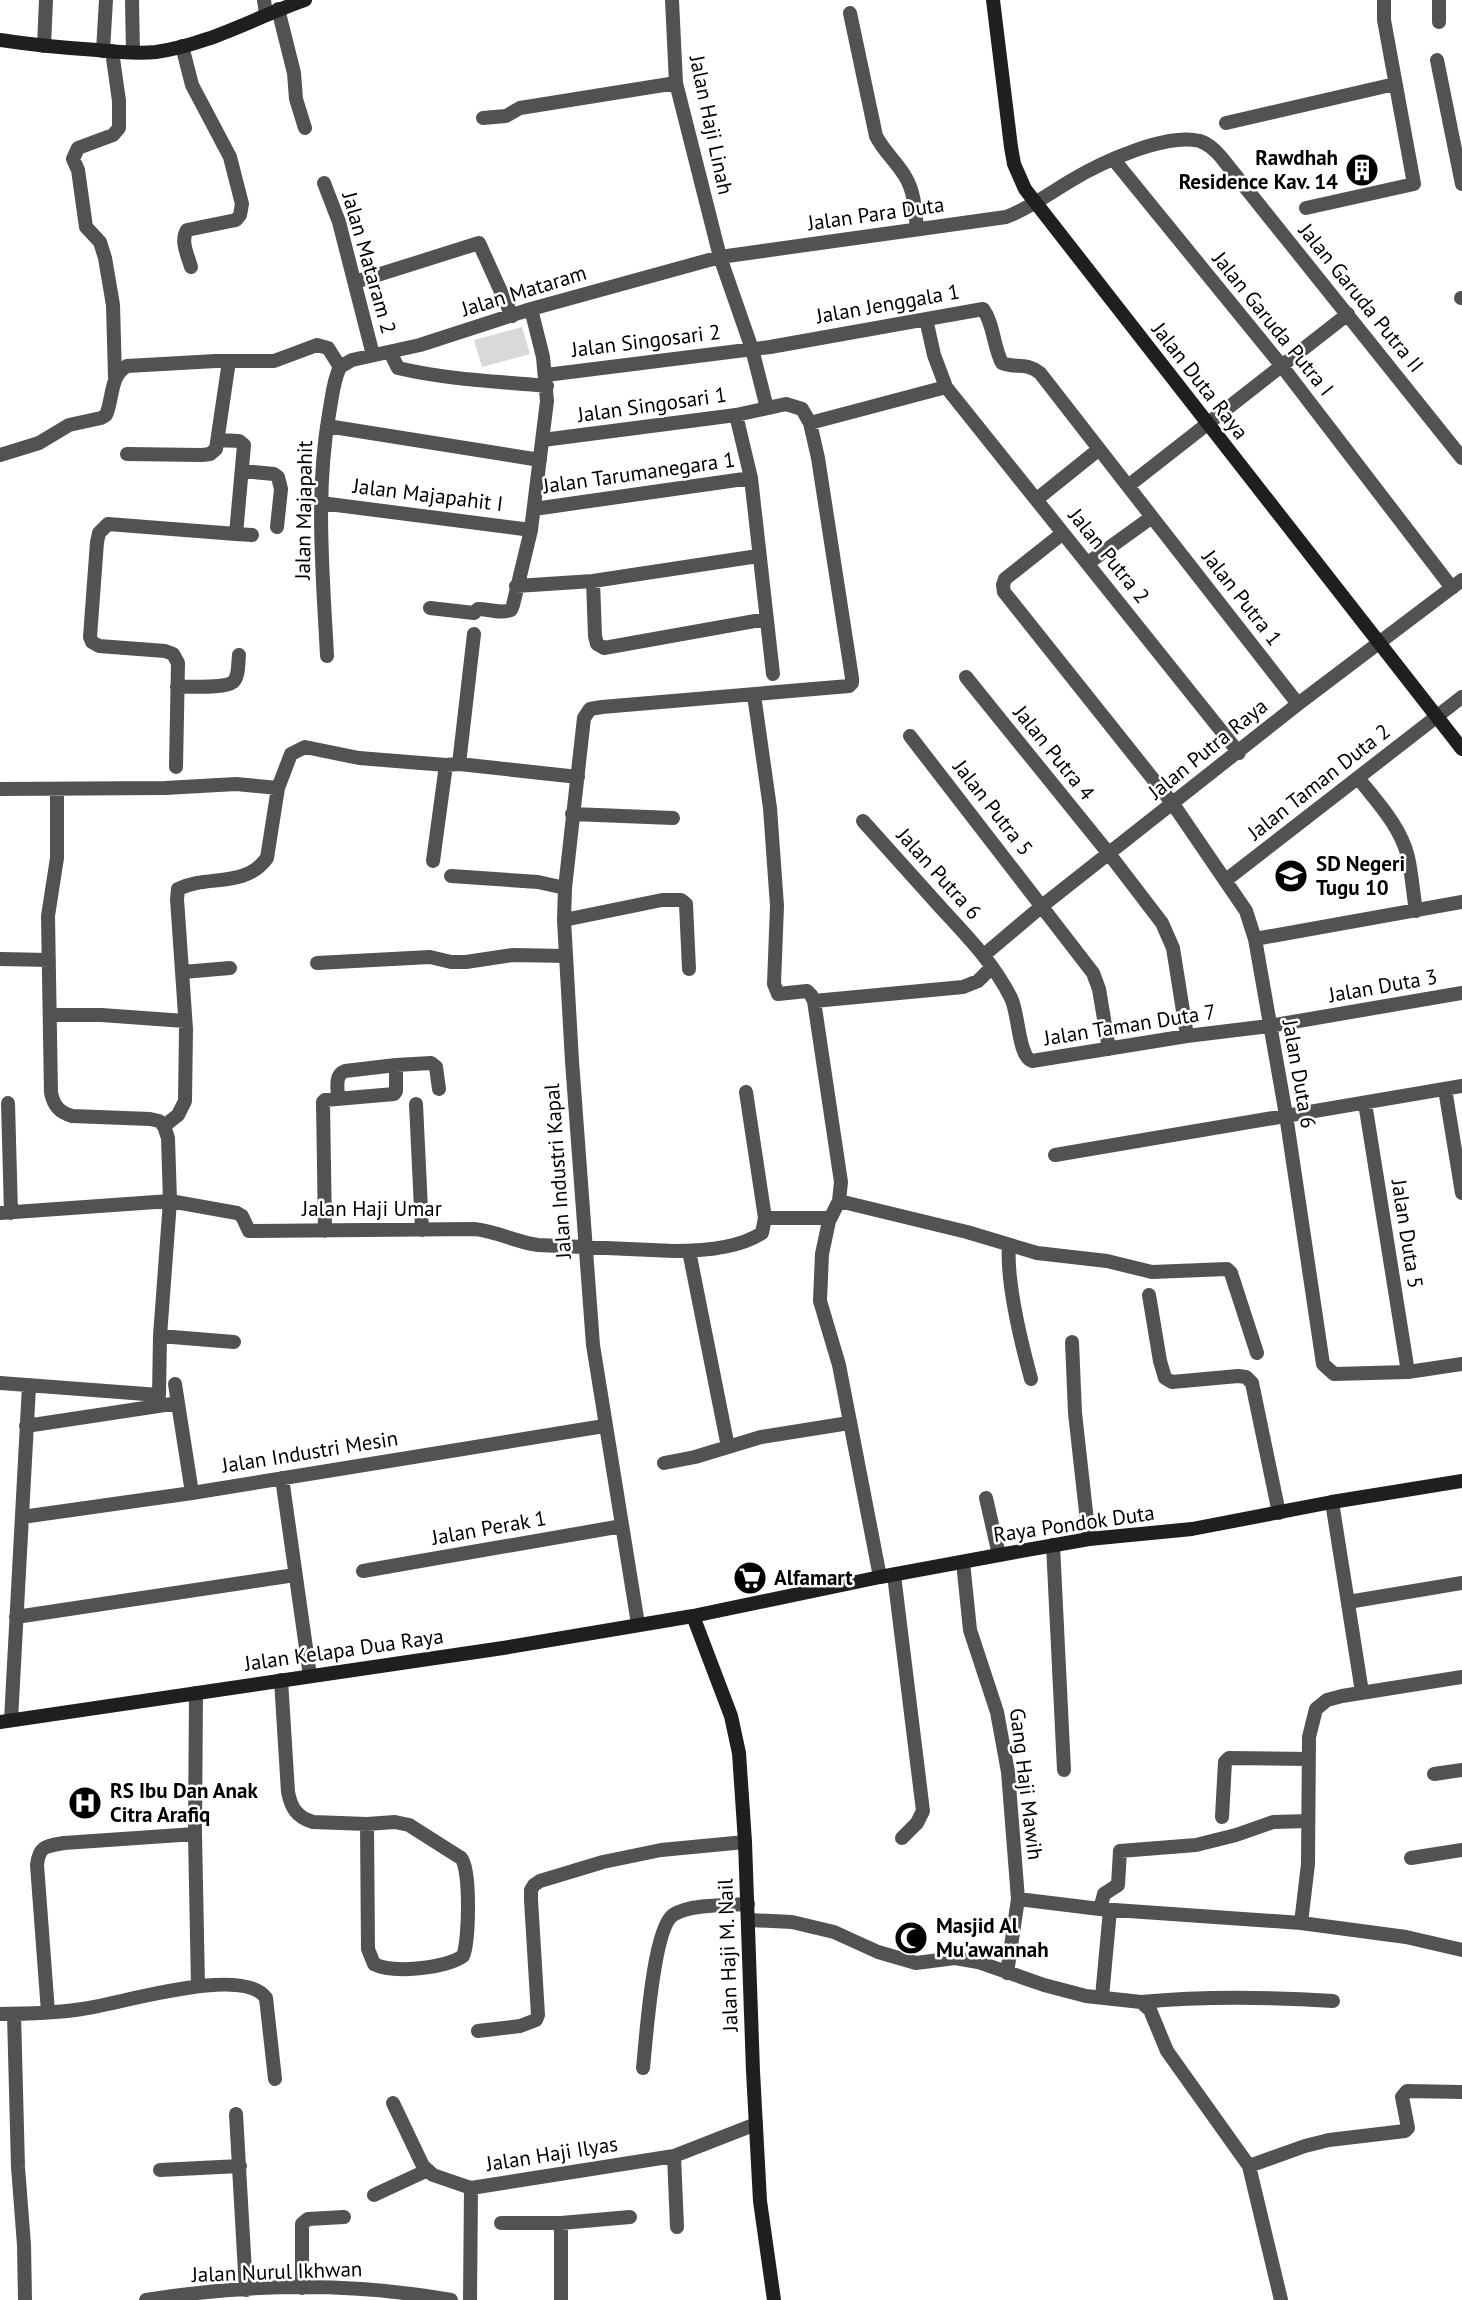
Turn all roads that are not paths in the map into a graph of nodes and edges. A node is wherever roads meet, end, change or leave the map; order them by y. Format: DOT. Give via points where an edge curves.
graph roads {
  1 [pos="46,0"];
  2 [pos="106,0"];
  3 [pos="132,0"];
  4 [pos="304,0"];
  5 [pos="671,0"];
  6 [pos="993,0"];
  7 [pos="1384,0"];
  8 [pos="1439,0"];
  9 [pos="269,8"];
  10 [pos="850,13"];
  11 [pos="1439,22"];
  12 [pos="0,40"];
  13 [pos="44,46"];
  14 [pos="182,46"];
  15 [pos="108,51"];
  16 [pos="132,52"];
  17 [pos="1437,60"];
  18 [pos="676,83"];
  19 [pos="1395,84"];
  20 [pos="483,118"];
  21 [pos="1226,123"];
  22 [pos="305,128"];
  23 [pos="1114,160"];
  24 [pos="324,183"];
  25 [pos="1462,184"];
  26 [pos="1035,204"];
  27 [pos="1306,208"];
  28 [pos="917,229"];
  29 [pos="720,257"];
  30 [pos="191,267"];
  31 [pos="355,282"];
  32 [pos="531,309"];
  33 [pos="1348,314"];
  34 [pos="512,316"];
  35 [pos="926,319"];
  36 [pos="752,348"];
  37 [pos="390,352"];
  38 [pos="373,355"];
  39 [pos="229,361"];
  40 [pos="1281,365"];
  41 [pos="340,367"];
  42 [pos="1034,368"];
  43 [pos="116,377"];
  44 [pos="547,380"];
  45 [pos="946,387"];
  46 [pos="767,408"];
  47 [pos="736,415"];
  48 [pos="810,423"];
  49 [pos="1207,424"];
  50 [pos="327,426"];
  51 [pos="218,440"];
  52 [pos="543,440"];
  53 [pos="1098,450"];
  54 [pos="127,454"];
  55 [pos="0,455"];
  56 [pos="1462,458"];
  57 [pos="540,460"];
  58 [pos="242,471"];
  59 [pos="751,478"];
  60 [pos="1128,486"];
  61 [pos="1037,499"];
  62 [pos="320,503"];
  63 [pos="534,509"];
  64 [pos="1152,517"];
  65 [pos="277,527"];
  66 [pos="531,530"];
  67 [pos="1062,533"];
  68 [pos="236,534"];
  69 [pos="252,535"];
  70 [pos="758,556"];
  71 [pos="1088,563"];
  72 [pos="593,580"];
  73 [pos="1457,584"];
  74 [pos="516,586"];
  75 [pos="430,608"];
  76 [pos="766,619"];
  77 [pos="474,634"];
  78 [pos="1379,642"];
  79 [pos="239,655"];
  80 [pos="327,656"];
  81 [pos="773,674"];
  82 [pos="966,677"];
  83 [pos="177,687"];
  84 [pos="754,695"];
  85 [pos="1462,696"];
  86 [pos="1298,704"];
  87 [pos="1437,717"];
  88 [pos="910,736"];
  89 [pos="1462,749"];
  90 [pos="1239,752"];
  91 [pos="452,764"];
  92 [pos="176,766"];
  93 [pos="578,777"];
  94 [pos="1359,779"];
  95 [pos="278,788"];
  96 [pos="0,789"];
  97 [pos="57,790"];
  98 [pos="1174,804"];
  99 [pos="572,814"];
  100 [pos="673,818"];
  101 [pos="863,821"];
  102 [pos="1110,855"];
  103 [pos="433,861"];
  104 [pos="451,876"];
  105 [pos="1226,880"];
  106 [pos="565,888"];
  107 [pos="1462,902"];
  108 [pos="1042,906"];
  109 [pos="1416,911"];
  110 [pos="564,920"];
  111 [pos="1255,939"];
  112 [pos="566,956"];
  113 [pos="0,959"];
  114 [pos="49,960"];
  115 [pos="988,961"];
  116 [pos="317,963"];
  117 [pos="230,968"];
  118 [pos="690,969"];
  119 [pos="183,972"];
  120 [pos="1462,993"];
  121 [pos="814,1001"];
  122 [pos="50,1015"];
  123 [pos="186,1021"];
  124 [pos="1269,1026"];
  125 [pos="1187,1036"];
  126 [pos="1109,1049"];
  127 [pos="396,1065"];
  128 [pos="1462,1086"];
  129 [pos="439,1089"];
  130 [pos="1446,1089"];
  131 [pos="746,1092"];
  132 [pos="338,1099"];
  133 [pos="8,1103"];
  134 [pos="1365,1103"];
  135 [pos="416,1104"];
  136 [pos="1286,1115"];
  137 [pos="164,1126"];
  138 [pos="1055,1155"];
  139 [pos="1462,1193"];
  140 [pos="170,1200"];
  141 [pos="839,1200"];
  142 [pos="5,1213"];
  143 [pos="765,1218"];
  144 [pos="830,1218"];
  145 [pos="422,1230"];
  146 [pos="325,1231"];
  147 [pos="1009,1245"];
  148 [pos="584,1246"];
  149 [pos="689,1251"];
  150 [pos="1149,1295"];
  151 [pos="160,1336"];
  152 [pos="234,1342"];
  153 [pos="1072,1342"];
  154 [pos="1257,1353"];
  155 [pos="1462,1364"];
  156 [pos="1408,1371"];
  157 [pos="1031,1379"];
  158 [pos="0,1383"];
  159 [pos="175,1384"];
  160 [pos="29,1385"];
  161 [pos="178,1403"];
  162 [pos="849,1423"];
  163 [pos="26,1426"];
  164 [pos="604,1426"];
  165 [pos="728,1447"];
  166 [pos="664,1463"];
  167 [pos="282,1478"];
  168 [pos="1462,1481"];
  169 [pos="192,1493"];
  170 [pos="986,1498"];
  171 [pos="1332,1502"];
  172 [pos="1279,1513"];
  173 [pos="22,1517"];
  174 [pos="622,1526"];
  175 [pos="1089,1539"];
  176 [pos="1053,1545"];
  177 [pos="999,1555"];
  178 [pos="963,1562"];
  179 [pos="363,1572"];
  180 [pos="295,1575"];
  181 [pos="887,1576"];
  182 [pos="1462,1583"];
  183 [pos="1348,1602"];
  184 [pos="693,1616"];
  185 [pos="16,1618"];
  186 [pos="638,1624"];
  187 [pos="310,1676"];
  188 [pos="1462,1677"];
  189 [pos="281,1681"];
  190 [pos="1362,1692"];
  191 [pos="196,1693"];
  192 [pos="6,1721"];
  193 [pos="1309,1759"];
  194 [pos="1064,1770"];
  195 [pos="1462,1770"];
  196 [pos="1434,1774"];
  197 [pos="1222,1817"];
  198 [pos="1308,1821"];
  199 [pos="367,1824"];
  200 [pos="195,1834"];
  201 [pos="902,1838"];
  202 [pos="746,1842"];
  203 [pos="1462,1850"];
  204 [pos="1411,1858"];
  205 [pos="1018,1899"];
  206 [pos="748,1904"];
  207 [pos="1105,1909"];
  208 [pos="749,1920"];
  209 [pos="1301,1923"];
  210 [pos="1462,1950"];
  211 [pos="1007,1973"];
  212 [pos="198,1986"];
  213 [pos="1102,1997"];
  214 [pos="1333,2001"];
  215 [pos="1141,2002"];
  216 [pos="48,2012"];
  217 [pos="7,2014"];
  218 [pos="478,2031"];
  219 [pos="643,2067"];
  220 [pos="275,2079"];
  221 [pos="1462,2092"];
  222 [pos="393,2103"];
  223 [pos="236,2114"];
  224 [pos="757,2123"];
  225 [pos="674,2156"];
  226 [pos="240,2166"];
  227 [pos="1249,2166"];
  228 [pos="160,2170"];
  229 [pos="428,2170"];
  230 [pos="471,2188"];
  231 [pos="374,2194"];
  232 [pos="344,2217"];
  233 [pos="630,2217"];
  234 [pos="561,2223"];
  235 [pos="501,2224"];
  236 [pos="677,2227"];
  237 [pos="302,2288"];
  238 [pos="246,2290"];
  239 [pos="24,2300"];
  240 [pos="146,2300"];
  241 [pos="451,2300"];
  242 [pos="470,2300"];
  243 [pos="561,2300"];
  244 [pos="774,2300"];
  245 [pos="1281,2300"];
  1 -- 13 [label="street"];
  2 -- 15 [label="street"];
  3 -- 16 [label="street"];
  4 -- 9 [label="main road"];
  5 -- 18 [label="street, Jalan Haji Linah"];
  6 -- 26 [label="main road, Jalan Duta Raya" via="1011,147 1020,178"];
  7 -- 19 [label="street"];
  8 -- 11 [label="street"];
  9 -- 14 [label="main road" via="230,29"];
  9 -- 22 [label="street" via="293,73"];
  10 -- 28 [label="street" via="876,136 908,180"];
  12 -- 13 [label="main road"];
  13 -- 15 [label="main road"];
  14 -- 16 [label="main road"];
  14 -- 30 [label="street" via="192,85 230,157 242,210 236,219 187,230 184,240"];
  15 -- 16 [label="main road"];
  15 -- 43 [label="street" via="120,128 78,148 73,159 86,227 100,242 105,258 113,305"];
  17 -- 25 [label="street"];
  18 -- 20 [label="street"];
  18 -- 29 [label="street, Jalan Haji Linah"];
  19 -- 21 [label="street"];
  19 -- 27 [label="street" via="1414,184"];
  23 -- 26 [label="street" via="1072,179"];
  23 -- 33 [label="street, Jalan Garuda Putra II" via="1159,144 1190,140 1212,146"];
  23 -- 40 [label="street, Jalan Garuda Putra I"];
  24 -- 31 [label="street, Jalan Mataram 2"];
  26 -- 28 [label="street, Jalan Para Duta" via="1006,217"];
  26 -- 49 [label="main road, Jalan Duta Raya"];
  28 -- 29 [label="street, Jalan Para Duta"];
  29 -- 32 [label="street, Jalan Mataram"];
  29 -- 36 [label="street, Jalan Haji Linah"];
  31 -- 34 [label="street" via="479,243"];
  31 -- 38 [label="street, Jalan Mataram 2"];
  32 -- 34 [label="street, Jalan Mataram"];
  32 -- 44 [label="street"];
  33 -- 40 [label="street"];
  33 -- 56 [label="street, Jalan Garuda Putra II"];
  34 -- 37 [label="street, Jalan Mataram"];
  35 -- 36 [label="street, Jalan Jenggala 1"];
  35 -- 42 [label="street, Jalan Jenggala 1" via="983,309 1002,363"];
  35 -- 45 [label="street, Jalan Putra 2"];
  36 -- 44 [label="street, Jalan Singosari 2"];
  36 -- 46 [label="street, Jalan Haji Linah"];
  37 -- 38 [label="street, Jalan Mataram"];
  37 -- 44 [label="street, Jalan Singosari 2" via="398,368 414,372 463,380"];
  38 -- 41 [label="street, Jalan Mataram"];
  39 -- 41 [label="street" via="274,361 317,345 328,348"];
  39 -- 43 [label="street" via="136,365 120,370"];
  39 -- 51 [label="street"];
  40 -- 49 [label="street"];
  40 -- 73 [label="street, Jalan Garuda Putra I"];
  41 -- 50 [label="street, Jalan Majapahit"];
  42 -- 53 [label="street, Jalan Putra 1"];
  43 -- 55 [label="street" via="106,415 69,425 39,443"];
  44 -- 52 [label="street"];
  45 -- 48 [label="street"];
  45 -- 61 [label="street, Jalan Putra 2"];
  46 -- 47 [label="street, Jalan Singosari 1"];
  46 -- 48 [label="street, Jalan Singosari 1" via="795,405"];
  47 -- 52 [label="street, Jalan Singosari 1"];
  47 -- 59 [label="street"];
  48 -- 84 [label="street" via="852,683"];
  49 -- 60 [label="street"];
  49 -- 78 [label="main road, Jalan Duta Raya"];
  50 -- 57 [label="street"];
  50 -- 62 [label="street, Jalan Majapahit"];
  51 -- 54 [label="street" via="210,454"];
  51 -- 58 [label="street" via="244,444"];
  52 -- 57 [label="street"];
  53 -- 60 [label="street, Jalan Putra 1"];
  53 -- 61 [label="street"];
  57 -- 63 [label="street"];
  58 -- 65 [label="street" via="278,477"];
  58 -- 68 [label="street"];
  59 -- 63 [label="street, Jalan Tarumanegara 1"];
  59 -- 70 [label="street"];
  60 -- 64 [label="street, Jalan Putra 1"];
  61 -- 67 [label="street, Jalan Putra 2"];
  62 -- 66 [label="street, Jalan Majapahit I"];
  62 -- 80 [label="street, Jalan Majapahit"];
  63 -- 66 [label="street"];
  64 -- 71 [label="street"];
  64 -- 86 [label="street, Jalan Putra 1"];
  66 -- 74 [label="street"];
  67 -- 71 [label="street, Jalan Putra 2"];
  67 -- 98 [label="street, Jalan Duta 6" via="1005,579 1004,592"];
  68 -- 69 [label="street"];
  68 -- 83 [label="street" via="117,523 99,533 92,642 173,654 178,663"];
  70 -- 72 [label="street"];
  70 -- 76 [label="street"];
  71 -- 90 [label="street, Jalan Putra 2"];
  72 -- 74 [label="street"];
  72 -- 76 [label="street" via="595,636 604,648"];
  73 -- 78 [label="street, Jalan Putra Raya"];
  74 -- 75 [label="street" via="513,605 505,612"];
  76 -- 81 [label="street"];
  77 -- 91 [label="street"];
  78 -- 86 [label="street, Jalan Putra Raya"];
  78 -- 87 [label="main road, Jalan Duta Raya"];
  79 -- 83 [label="street" via="232,683"];
  82 -- 102 [label="street, Jalan Putra 4"];
  83 -- 92 [label="street"];
  84 -- 93 [label="street, Jalan Industri Kapal" via="590,709"];
  84 -- 121 [label="street, Jalan Putra Raya" via="770,808 777,906 775,990 780,995 807,991"];
  85 -- 87 [label="street, Jalan Taman Duta 2"];
  86 -- 90 [label="street, Jalan Putra Raya"];
  87 -- 89 [label="main road, Jalan Duta Raya"];
  87 -- 94 [label="street, Jalan Taman Duta 2"];
  88 -- 108 [label="street, Jalan Putra 5"];
  90 -- 98 [label="street, Jalan Putra Raya"];
  91 -- 93 [label="street"];
  91 -- 95 [label="street" via="359,758 305,747 291,754"];
  91 -- 103 [label="street"];
  93 -- 99 [label="street, Jalan Industri Kapal"];
  94 -- 105 [label="street, Jalan Taman Duta 2"];
  94 -- 109 [label="street" via="1403,842"];
  95 -- 97 [label="street" via="236,784"];
  95 -- 119 [label="street" via="267,858 260,867 249,875 178,889"];
  96 -- 97 [label="street"];
  97 -- 114 [label="street"];
  98 -- 102 [label="street, Jalan Putra Raya"];
  98 -- 105 [label="street, Jalan Duta 6"];
  99 -- 100 [label="street"];
  99 -- 106 [label="street, Jalan Industri Kapal"];
  101 -- 115 [label="street, Jalan Putra 6"];
  102 -- 108 [label="street, Jalan Putra Raya"];
  102 -- 125 [label="street, Jalan Putra 4" via="1169,935"];
  104 -- 106 [label="street"];
  105 -- 111 [label="street, Jalan Duta 6" via="1246,911"];
  106 -- 110 [label="street, Jalan Industri Kapal"];
  107 -- 109 [label="street"];
  108 -- 115 [label="street, Jalan Putra Raya"];
  108 -- 126 [label="street, Jalan Putra 5" via="1093,973"];
  109 -- 111 [label="street"];
  110 -- 112 [label="street, Jalan Industri Kapal"];
  110 -- 118 [label="street" via="681,900 686,904"];
  111 -- 124 [label="street, Jalan Duta 6"];
  112 -- 116 [label="street"];
  112 -- 148 [label="street, Jalan Industri Kapal"];
  113 -- 114 [label="street"];
  114 -- 122 [label="street"];
  115 -- 121 [label="street, Jalan Putra Raya" via="978,981 963,987"];
  115 -- 126 [label="street, Jalan Taman Duta 7" via="1012,1002 1028,1060"];
  117 -- 119 [label="street"];
  119 -- 123 [label="street"];
  120 -- 124 [label="street, Jalan Duta 3"];
  121 -- 141 [label="street" via="841,1182"];
  122 -- 123 [label="street"];
  122 -- 137 [label="street" via="51,1093 58,1110 72,1116 150,1119"];
  123 -- 137 [label="street" via="185,1101 178,1115"];
  124 -- 125 [label="street, Jalan Taman Duta 7"];
  124 -- 136 [label="street, Jalan Duta 6"];
  125 -- 126 [label="street, Jalan Taman Duta 7"];
  127 -- 129 [label="street" via="434,1064"];
  127 -- 132 [label="street" via="339,1073"];
  127 -- 132 [label="street" via="394,1094"];
  128 -- 130 [label="street"];
  130 -- 134 [label="street"];
  130 -- 139 [label="street"];
  131 -- 143 [label="street"];
  132 -- 146 [label="street" via="325,1100 321,1107"];
  133 -- 142 [label="street"];
  134 -- 136 [label="street"];
  134 -- 156 [label="street, Jalan Duta 5"];
  135 -- 145 [label="street"];
  136 -- 138 [label="street"];
  136 -- 156 [label="street, Jalan Duta 6" via="1322,1360 1334,1374"];
  137 -- 140 [label="street"];
  140 -- 142 [label="street"];
  140 -- 146 [label="street, Jalan Haji Umar" via="237,1213 249,1231"];
  140 -- 151 [label="street"];
  141 -- 144 [label="street"];
  141 -- 147 [label="street"];
  143 -- 144 [label="street"];
  143 -- 149 [label="street, Jalan Haji Umar" via="762,1233 753,1239"];
  144 -- 162 [label="street" via="822,1254 820,1301"];
  145 -- 146 [label="street, Jalan Haji Umar"];
  145 -- 148 [label="street, Jalan Haji Umar" via="495,1231 526,1243"];
  147 -- 154 [label="street" via="1152,1272 1227,1269"];
  147 -- 157 [label="street" via="1011,1279"];
  148 -- 149 [label="street, Jalan Haji Umar"];
  148 -- 164 [label="street, Jalan Industri Kapal"];
  149 -- 165 [label="street"];
  150 -- 172 [label="street" via="1165,1378 1172,1382 1238,1376 1252,1383"];
  151 -- 152 [label="street"];
  151 -- 160 [label="street" via="159,1395"];
  153 -- 175 [label="street"];
  155 -- 156 [label="street"];
  158 -- 160 [label="street"];
  159 -- 161 [label="street"];
  160 -- 163 [label="street"];
  161 -- 163 [label="street"];
  161 -- 169 [label="street"];
  162 -- 165 [label="street"];
  162 -- 181 [label="street"];
  163 -- 173 [label="street"];
  164 -- 167 [label="street, Jalan Industri Mesin"];
  164 -- 174 [label="street, Jalan Industri Kapal"];
  165 -- 166 [label="street"];
  167 -- 169 [label="street, Jalan Industri Mesin"];
  167 -- 180 [label="street"];
  168 -- 171 [label="main road, Raya Pondok Duta"];
  169 -- 173 [label="street, Jalan Industri Mesin"];
  170 -- 177 [label="street"];
  171 -- 172 [label="main road, Raya Pondok Duta"];
  171 -- 183 [label="street"];
  172 -- 175 [label="main road, Raya Pondok Duta" via="1192,1530"];
  173 -- 185 [label="street"];
  174 -- 179 [label="street, Jalan Perak 1"];
  174 -- 186 [label="street, Jalan Industri Kapal"];
  175 -- 176 [label="main road, Raya Pondok Duta"];
  176 -- 177 [label="main road, Raya Pondok Duta"];
  176 -- 194 [label="street"];
  177 -- 178 [label="main road, Raya Pondok Duta"];
  178 -- 181 [label="main road, Raya Pondok Duta"];
  178 -- 205 [label="street, Gang Haji Mawih" via="970,1630 997,1712 1007,1772"];
  180 -- 185 [label="street"];
  180 -- 187 [label="street"];
  181 -- 184 [label="main road, Raya Pondok Duta"];
  181 -- 201 [label="street" via="923,1811"];
  182 -- 183 [label="street"];
  183 -- 190 [label="street"];
  184 -- 186 [label="main road, Jalan Kelapa Dua Raya"];
  184 -- 202 [label="main road, Jalan Haji M. Nail" via="735,1733"];
  185 -- 192 [label="street"];
  186 -- 187 [label="main road, Jalan Kelapa Dua Raya"];
  187 -- 189 [label="main road, Jalan Kelapa Dua Raya"];
  188 -- 190 [label="street"];
  189 -- 191 [label="main road, Jalan Kelapa Dua Raya"];
  189 -- 199 [label="street" via="292,1808 313,1822"];
  190 -- 193 [label="street" via="1327,1700 1316,1709"];
  191 -- 192 [label="main road, Jalan Kelapa Dua Raya"];
  191 -- 200 [label="street"];
  193 -- 197 [label="street" via="1229,1758 1225,1762"];
  193 -- 198 [label="street"];
  195 -- 196 [label="street"];
  198 -- 207 [label="street" via="1273,1822 1196,1845 1120,1852 1118,1885 1104,1894"];
  198 -- 209 [label="street"];
  199 -- 199 [label="street" via="368,1949 374,1964 424,1967 457,1960 465,1952 467,1935 465,1862 410,1825"];
  200 -- 212 [label="street"];
  200 -- 216 [label="street" via="64,1843 48,1846 38,1855"];
  202 -- 206 [label="main road, Jalan Haji M. Nail"];
  202 -- 218 [label="street" via="661,1850 603,1862 534,1885 538,2015 520,2026"];
  203 -- 204 [label="street"];
  205 -- 207 [label="street"];
  205 -- 211 [label="street, Gang Haji Mawih"];
  206 -- 208 [label="main road, Jalan Haji M. Nail"];
  206 -- 219 [label="street" via="680,1911 663,1927"];
  207 -- 209 [label="street"];
  207 -- 213 [label="street"];
  208 -- 211 [label="street" via="792,1922 834,1932 916,1963 955,1958"];
  208 -- 224 [label="main road, Jalan Haji M. Nail"];
  209 -- 210 [label="street" via="1406,1937"];
  211 -- 213 [label="street"];
  212 -- 216 [label="street"];
  212 -- 220 [label="street" via="229,1984 262,1993"];
  213 -- 215 [label="street"];
  214 -- 215 [label="street" via="1177,1998"];
  215 -- 227 [label="street" via="1150,2010 1167,2051"];
  216 -- 217 [label="street"];
  217 -- 239 [label="street"];
  221 -- 227 [label="street" via="1405,2093 1405,2132 1329,2140"];
  222 -- 229 [label="street"];
  223 -- 226 [label="street"];
  224 -- 225 [label="street, Jalan Haji Ilyas"];
  224 -- 244 [label="main road, Jalan Haji M. Nail" via="760,2201"];
  225 -- 230 [label="street, Jalan Haji Ilyas"];
  225 -- 236 [label="street"];
  226 -- 228 [label="street"];
  226 -- 238 [label="street"];
  227 -- 245 [label="street"];
  229 -- 230 [label="street, Jalan Haji Ilyas"];
  229 -- 231 [label="street"];
  230 -- 242 [label="street"];
  232 -- 237 [label="street" via="308,2219 302,2224"];
  233 -- 234 [label="street"];
  234 -- 235 [label="street"];
  234 -- 243 [label="street"];
  237 -- 238 [label="street, Jalan Nurul Ikhwan"];
  237 -- 241 [label="street, Jalan Nurul Ikhwan"];
  238 -- 240 [label="street, Jalan Nurul Ikhwan"];
}
